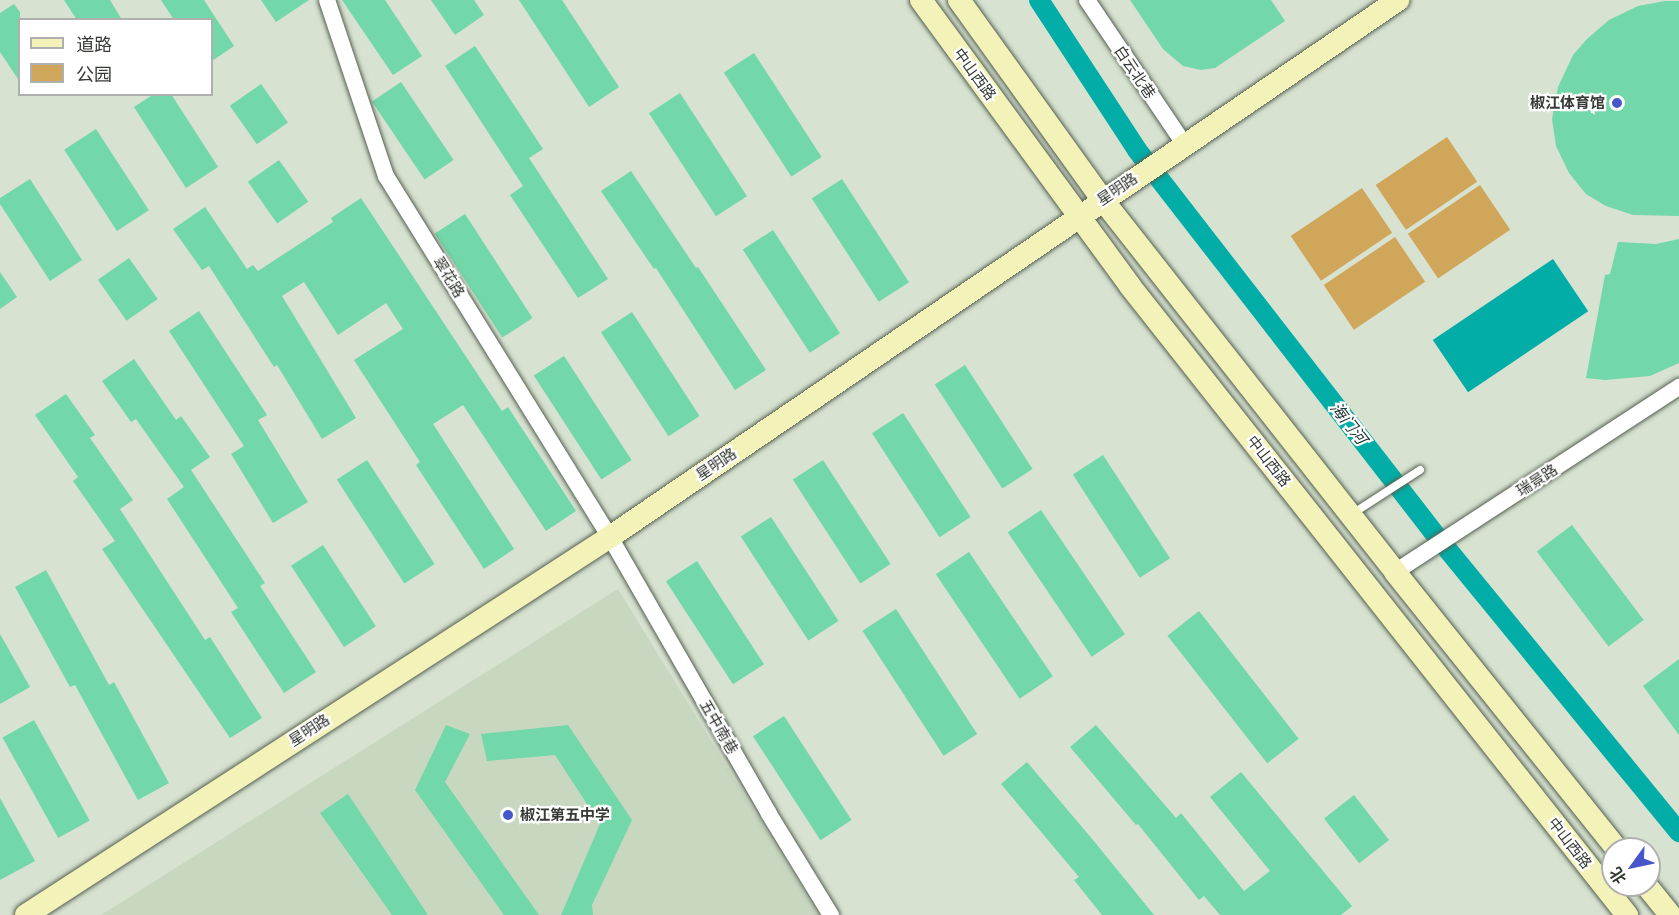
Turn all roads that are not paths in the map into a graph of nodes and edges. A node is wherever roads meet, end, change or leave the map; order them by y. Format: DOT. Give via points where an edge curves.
graph roads {
  1 [pos="327,0"];
  2 [pos="921,0"];
  3 [pos="959,0"];
  4 [pos="1087,0"];
  5 [pos="1398,0"];
  6 [pos="1184,144"];
  7 [pos="1109,194"];
  8 [pos="1078,216"];
  9 [pos="1679,387"];
  10 [pos="1420,470"];
  11 [pos="1351,515"];
  12 [pos="610,537"];
  13 [pos="1395,572"];
  14 [pos="1607,837"];
  15 [pos="1656,897"];
  16 [pos="26,915"];
  17 [pos="831,915"];
  18 [pos="1627,915"];
  19 [pos="1670,915"];
  1 -- 12 [label="street, 翠花路" via="386,176"];
  2 -- 8 [label="main road, 中山西路"];
  3 -- 7 [label="main road, 中山西路"];
  4 -- 6 [label="street, 白云北巷"];
  5 -- 6 [label="main road, 星明路"];
  6 -- 7 [label="main road, 星明路"];
  7 -- 8 [label="main road, 星明路"];
  7 -- 11 [label="main road, 中山西路"];
  8 -- 12 [label="main road, 星明路"];
  8 -- 18 [label="main road, 中山西路"];
  9 -- 13 [label="street, 瑞景路"];
  10 -- 11 [label="lane"];
  11 -- 13 [label="main road, 中山西路"];
  12 -- 16 [label="main road, 星明路"];
  12 -- 17 [label="street, 五中南巷"];
  13 -- 14 [label="main road, 中山西路"];
  15 -- 19 [label="main road"];
}
